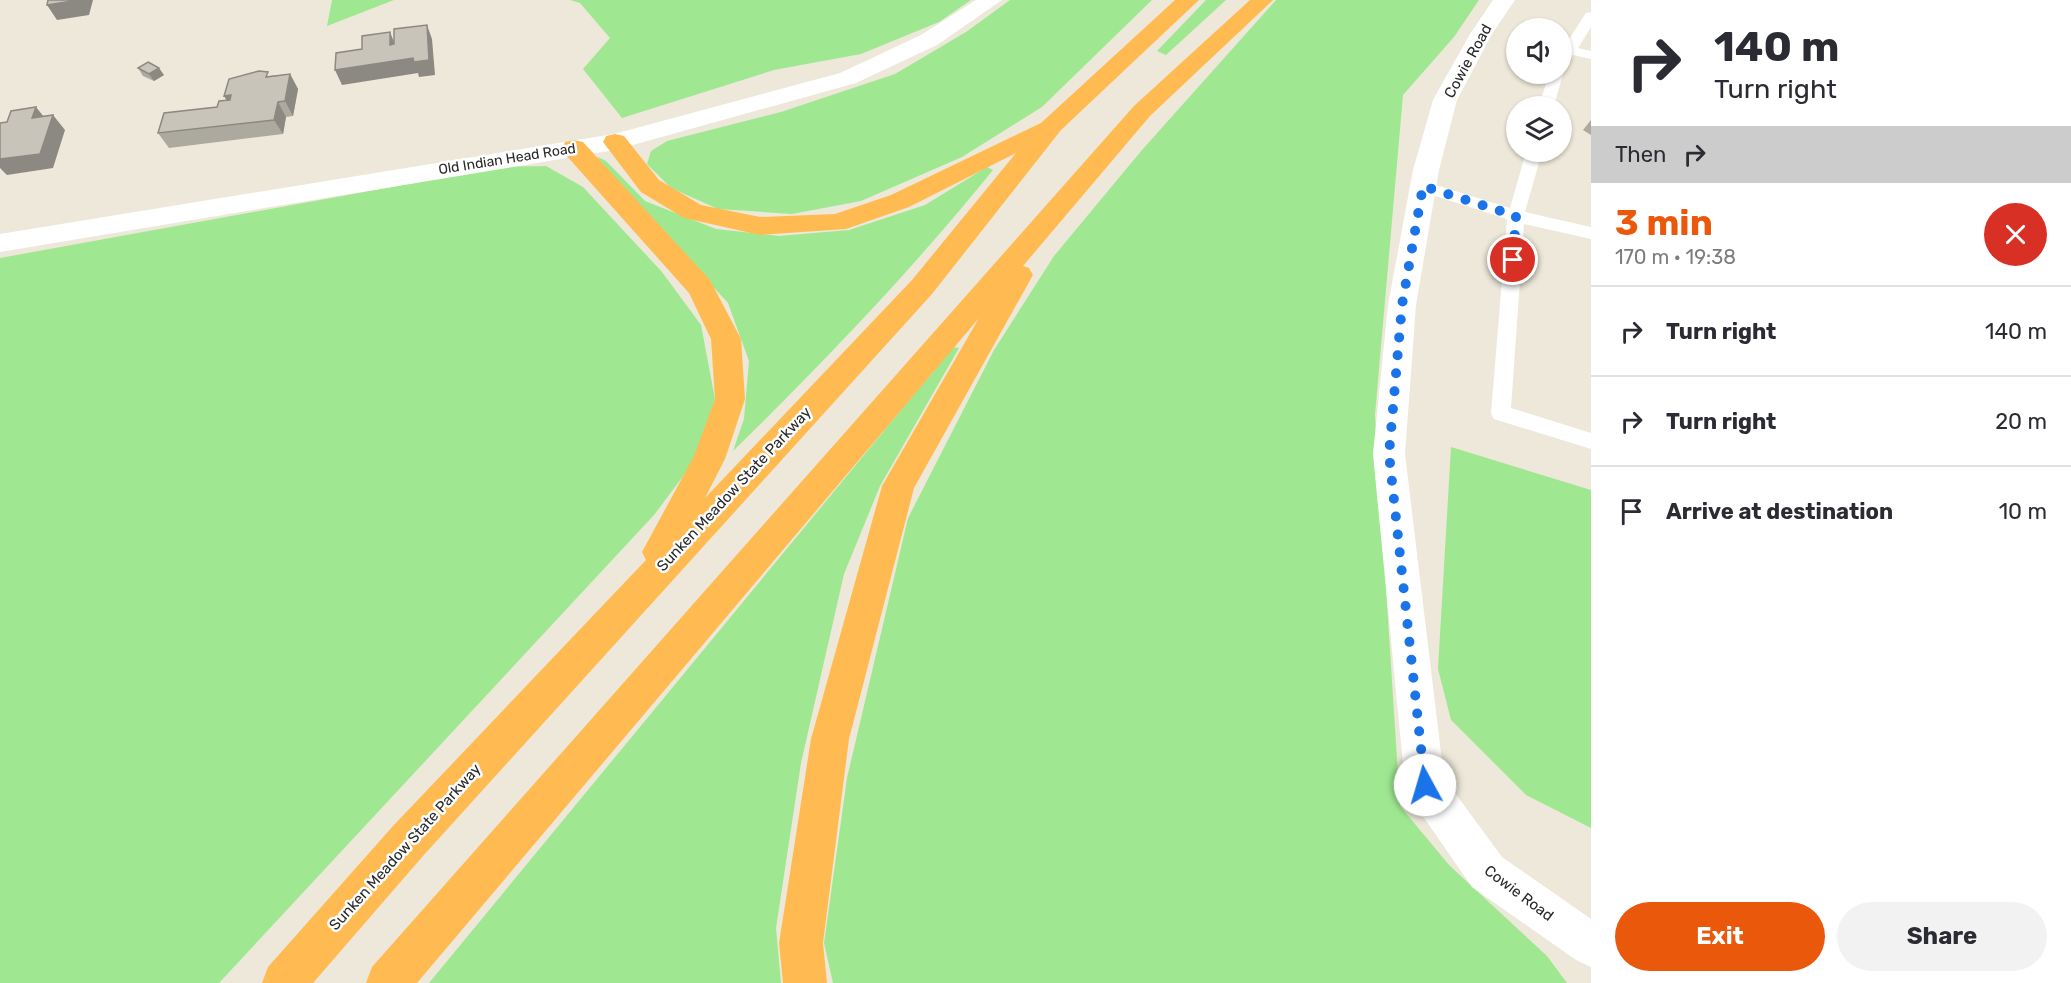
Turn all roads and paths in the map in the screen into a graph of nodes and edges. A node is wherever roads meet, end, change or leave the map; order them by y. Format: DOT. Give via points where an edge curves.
graph roads {
  1 [pos="991,0"];
  2 [pos="1188,0"];
  3 [pos="1262,0"];
  4 [pos="1504,0"];
  5 [pos="1591,16"];
  6 [pos="1572,45"];
  7 [pos="1591,55"];
  8 [pos="1572,56"];
  9 [pos="1052,125"];
  10 [pos="615,142"];
  11 [pos="574,148"];
  12 [pos="1531,162"];
  13 [pos="1423,186"];
  14 [pos="1058,207"];
  15 [pos="1516,216"];
  16 [pos="1591,233"];
  17 [pos="0,243"];
  18 [pos="1591,441"];
  19 [pos="638,591"];
  20 [pos="1591,945"];
  21 [pos="284,983"];
  22 [pos="388,983"];
  23 [pos="805,983"];
  1 -- 10 [label="street, Old Indian Head Road" via="929,40 848,78"];
  2 -- 9 [label="highway, Sunken Meadow State Parkway"];
  3 -- 14 [label="highway" via="1142,111"];
  4 -- 13 [label="street, Cowie Road" via="1445,100"];
  5 -- 6 [label="lane"];
  7 -- 8 [label="lane"];
  9 -- 10 [label="highway" via="889,205 837,223 760,226 693,212 650,186"];
  9 -- 19 [label="highway, Sunken Meadow State Parkway" via="922,286"];
  10 -- 11 [label="street, Old Indian Head Road"];
  11 -- 17 [label="street, Old Indian Head Road"];
  11 -- 19 [label="highway" via="700,287 726,339 730,399 709,459"];
  12 -- 15 [label="lane"];
  13 -- 15 [label="lane"];
  13 -- 20 [label="street, Cowie Road" via="1402,305 1389,454 1425,785 1487,872"];
  14 -- 22 [label="highway"];
  14 -- 23 [label="highway" via="898,486 830,739 801,943"];
  15 -- 16 [label="lane"];
  15 -- 18 [label="lane" via="1501,413"];
  19 -- 21 [label="highway, Sunken Meadow State Parkway" via="408,841"];
}
